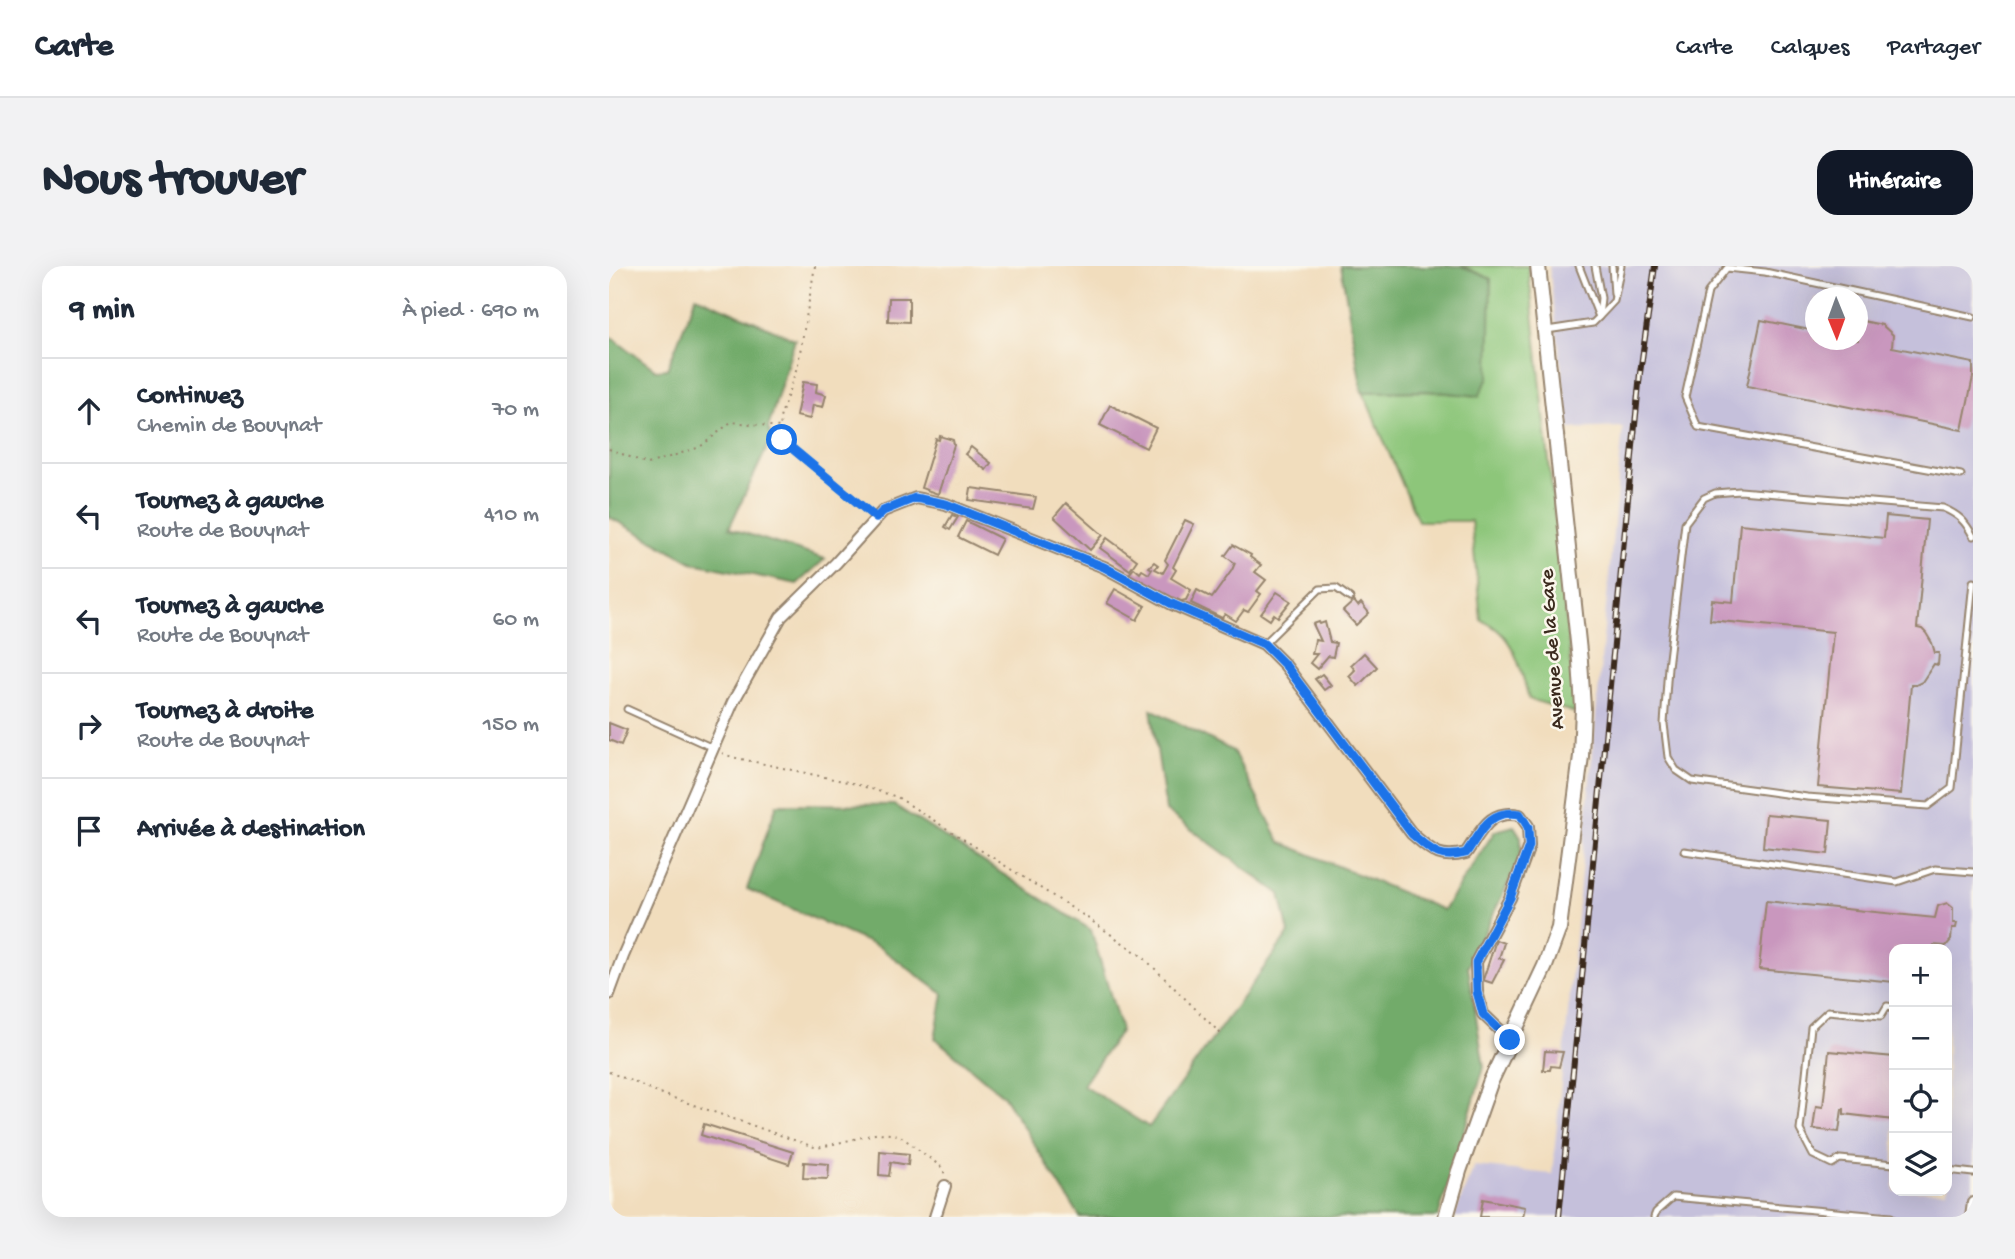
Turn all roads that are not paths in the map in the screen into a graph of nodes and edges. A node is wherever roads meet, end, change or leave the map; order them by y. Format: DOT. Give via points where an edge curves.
graph roads {
  1 [pos="1538,266"];
  2 [pos="1579,266"];
  3 [pos="1595,266"];
  4 [pos="1612,266"];
  5 [pos="1621,266"];
  6 [pos="1614,301"];
  7 [pos="1599,317"];
  8 [pos="1973,317"];
  9 [pos="1544,330"];
  10 [pos="1961,475"];
  11 [pos="1973,536"];
  12 [pos="1973,582"];
  13 [pos="1350,598"];
  14 [pos="1264,644"];
  15 [pos="1966,661"];
  16 [pos="1973,661"];
  17 [pos="627,709"];
  18 [pos="713,748"];
  19 [pos="1685,851"];
  20 [pos="1973,872"];
  21 [pos="609,994"];
  22 [pos="1889,1006"];
  23 [pos="1510,1040"];
  24 [pos="1889,1164"];
  25 [pos="1952,1171"];
  26 [pos="1973,1173"];
  27 [pos="945,1186"];
  28 [pos="1973,1203"];
  29 [pos="935,1217"];
  30 [pos="1446,1217"];
  31 [pos="1654,1217"];
  32 [pos="1891,1217"];
  33 [pos="1971,1217"];
  1 -- 9 [label="street, Avenue de la Gare"];
  2 -- 7 [label="lane"];
  3 -- 7 [label="lane"];
  4 -- 6 [label="lane"];
  5 -- 6 [label="lane"];
  6 -- 7 [label="lane"];
  7 -- 9 [label="lane" via="1593,323"];
  8 -- 10 [label="lane" via="1765,272 1727,268 1708,292 1685,397 1698,427"];
  9 -- 23 [label="street, Avenue de la Gare" via="1580,661 1582,732 1559,928"];
  11 -- 15 [label="lane" via="1957,514 1943,508 1740,491 1704,498 1685,523 1667,678 1664,724 1668,757 1676,770 1692,781 1807,797 1928,806 1952,788"];
  12 -- 15 [label="lane"];
  13 -- 14 [label="lane" via="1336,588 1320,589"];
  14 -- 18 [label="street" via="1172,604 1104,567 946,504 915,498 883,511 781,617"];
  14 -- 23 [label="street" via="1286,666 1412,834 1434,853 1452,857 1466,853 1488,821 1505,812 1520,814 1528,827 1529,846 1510,898 1476,962 1483,1014"];
  15 -- 16 [label="lane"];
  17 -- 18 [label="lane"];
  18 -- 21 [label="street"];
  19 -- 20 [label="lane" via="1898,882 1935,869"];
  22 -- 24 [label="lane" via="1881,1016 1828,1011 1811,1027 1800,1130 1813,1155 1832,1164 1840,1159"];
  23 -- 30 [label="street, Avenue de la Gare" via="1486,1095"];
  25 -- 26 [label="lane"];
  27 -- 29 [label="street"];
  28 -- 33 [label="street"];
  31 -- 32 [label="lane" via="1673,1197"];
}
